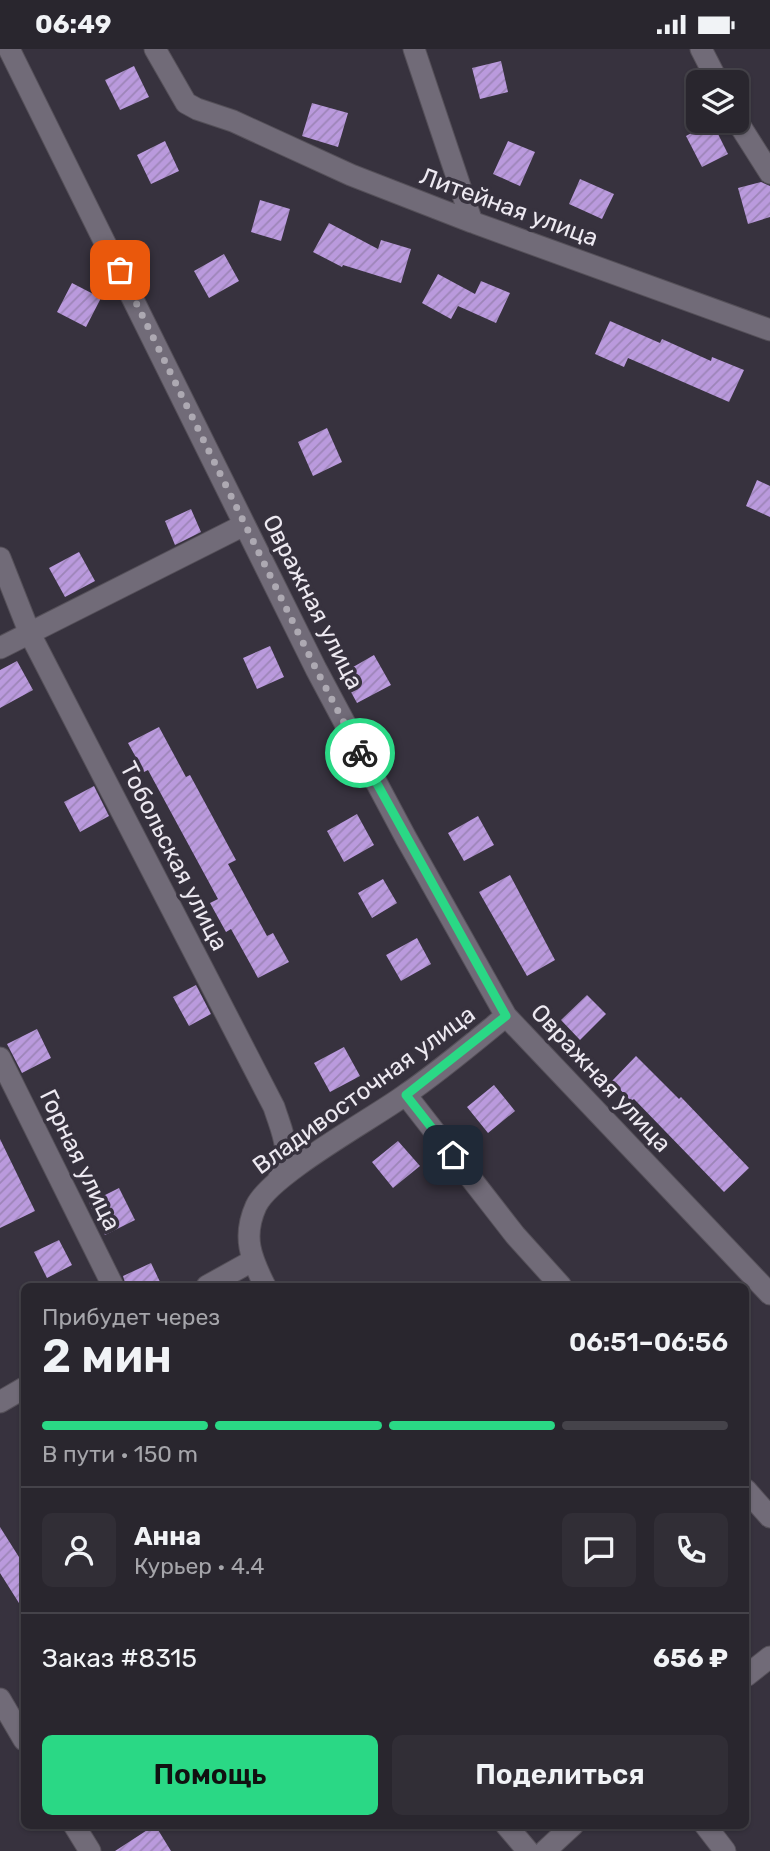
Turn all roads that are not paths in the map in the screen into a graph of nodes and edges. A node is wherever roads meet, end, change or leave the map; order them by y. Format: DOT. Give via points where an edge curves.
graph roads {
  1 [pos="9,49"];
  2 [pos="155,49"];
  3 [pos="414,49"];
  4 [pos="701,49"];
  5 [pos="712,70"];
  6 [pos="745,133"];
  7 [pos="770,173"];
  8 [pos="472,222"];
  9 [pos="770,330"];
  10 [pos="244,525"];
  11 [pos="0,558"];
  12 [pos="30,634"];
  13 [pos="0,648"];
  14 [pos="506,1016"];
  15 [pos="0,1058"];
  16 [pos="406,1095"];
  17 [pos="278,1180"];
  18 [pos="252,1261"];
  19 [pos="112,1283"];
  20 [pos="212,1283"];
  21 [pos="263,1283"];
  22 [pos="558,1283"];
  23 [pos="770,1294"];
  24 [pos="21,1390"];
  25 [pos="0,1402"];
  26 [pos="749,1493"];
  27 [pos="770,1517"];
  28 [pos="770,1657"];
  29 [pos="749,1674"];
  30 [pos="0,1699"];
  31 [pos="21,1735"];
  32 [pos="77,1829"];
  33 [pos="509,1829"];
  34 [pos="569,1829"];
  35 [pos="708,1829"];
  36 [pos="90,1851"];
  37 [pos="528,1851"];
  38 [pos="545,1851"];
  39 [pos="725,1851"];
  1 -- 10 [label="street, Овражная улица"];
  2 -- 8 [label="street, Литейная улица" via="186,103"];
  3 -- 8 [label="street"];
  4 -- 5 [label="street"];
  6 -- 7 [label="street"];
  8 -- 9 [label="street, Литейная улица"];
  10 -- 12 [label="street"];
  10 -- 14 [label="street, Овражная улица" via="361,754"];
  11 -- 12 [label="street, Тобольская улица"];
  12 -- 13 [label="street"];
  12 -- 17 [label="street, Тобольская улица" via="274,1107 287,1160"];
  14 -- 16 [label="street, Владивосточная улица"];
  14 -- 23 [label="street, Овражная улица"];
  15 -- 19 [label="street, Горная улица"];
  16 -- 17 [label="street, Владивосточная улица"];
  16 -- 22 [label="street"];
  17 -- 18 [label="street, Владивосточная улица" via="257,1203 247,1230"];
  18 -- 20 [label="street"];
  18 -- 21 [label="street, Владивосточная улица"];
  24 -- 25 [label="street"];
  26 -- 27 [label="street"];
  28 -- 29 [label="street"];
  30 -- 31 [label="street"];
  32 -- 36 [label="street"];
  33 -- 37 [label="street"];
  34 -- 38 [label="street"];
  35 -- 39 [label="street"];
}
